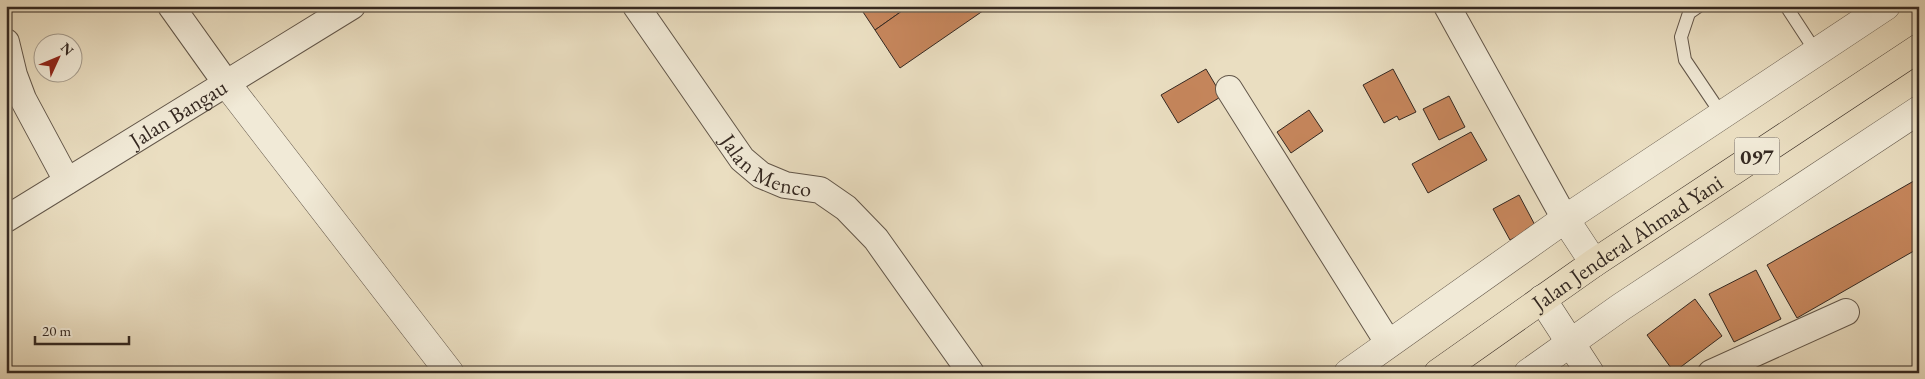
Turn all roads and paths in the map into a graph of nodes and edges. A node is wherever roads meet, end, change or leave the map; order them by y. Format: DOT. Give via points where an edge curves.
graph roads {
  1 [pos="171,6"];
  2 [pos="352,6"];
  3 [pos="636,6"];
  4 [pos="1448,6"];
  5 [pos="1699,6"];
  6 [pos="1786,6"];
  7 [pos="1886,6"];
  8 [pos="6,42"];
  9 [pos="1919,48"];
  10 [pos="1816,52"];
  11 [pos="226,83"];
  12 [pos="1229,89"];
  13 [pos="1919,110"];
  14 [pos="1722,115"];
  15 [pos="67,181"];
  16 [pos="6,219"];
  17 [pos="1565,219"];
  18 [pos="1594,263"];
  19 [pos="1542,299"];
  20 [pos="1846,312"];
  21 [pos="1571,342"];
  22 [pos="1389,344"];
  23 [pos="450,373"];
  24 [pos="971,373"];
  25 [pos="1348,373"];
  26 [pos="1438,373"];
  27 [pos="1528,373"];
  28 [pos="1590,373"];
  29 [pos="1711,373"];
  1 -- 11 [label="street"];
  2 -- 11 [label="street, Jalan Bangau"];
  3 -- 24 [label="street, Jalan Menco" via="742,159 761,175 785,185 820,190 846,208 876,238"];
  4 -- 17 [label="street"];
  5 -- 14 [label="lane" via="1689,13 1681,37 1685,60"];
  6 -- 10 [label="lane"];
  7 -- 10 [label="street"];
  8 -- 15 [label="street" via="23,100"];
  9 -- 18 [label="main road, Jalan Jenderal Ahmad Yani / 097"];
  10 -- 14 [label="street"];
  11 -- 15 [label="street, Jalan Bangau"];
  11 -- 23 [label="street"];
  12 -- 22 [label="street"];
  13 -- 21 [label="street"];
  14 -- 17 [label="street"];
  15 -- 16 [label="street, Jalan Bangau"];
  17 -- 18 [label="street"];
  17 -- 22 [label="street"];
  18 -- 19 [label="main road, Jalan Jenderal Ahmad Yani / 097"];
  19 -- 21 [label="street"];
  19 -- 26 [label="main road, Jalan Jenderal Ahmad Yani / 097"];
  20 -- 29 [label="street"];
  21 -- 27 [label="street"];
  21 -- 28 [label="street"];
  22 -- 25 [label="street"];
}
